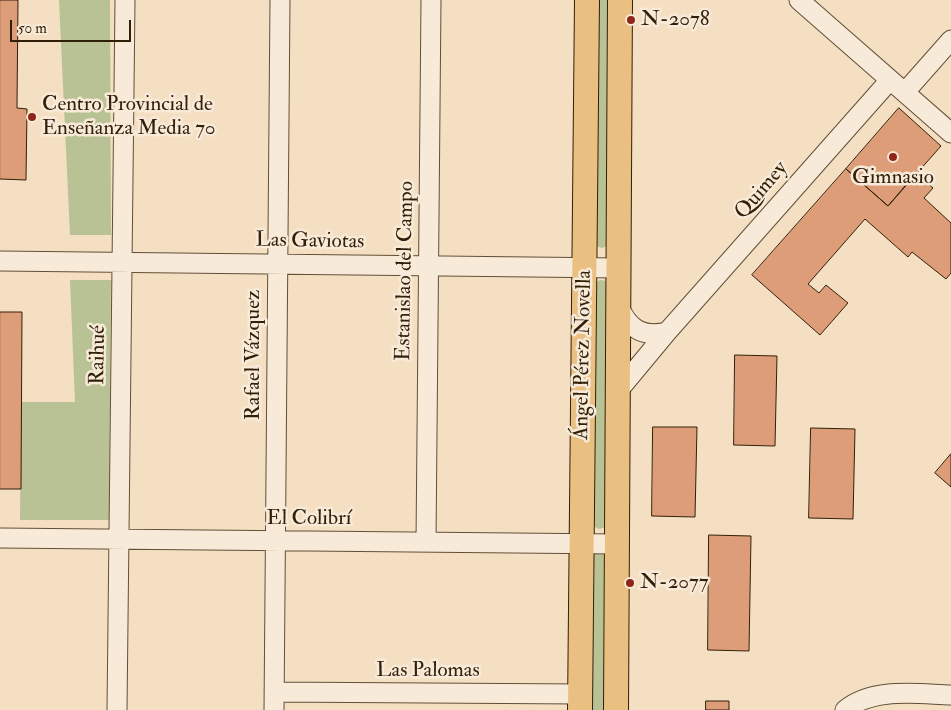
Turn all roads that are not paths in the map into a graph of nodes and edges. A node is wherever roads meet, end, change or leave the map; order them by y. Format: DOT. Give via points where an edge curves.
graph roads {
  1 [pos="125,0"];
  2 [pos="280,0"];
  3 [pos="431,0"];
  4 [pos="587,0"];
  5 [pos="620,0"];
  6 [pos="799,0"];
  7 [pos="951,40"];
  8 [pos="890,80"];
  9 [pos="905,92"];
  10 [pos="951,133"];
  11 [pos="0,261"];
  12 [pos="122,262"];
  13 [pos="278,264"];
  14 [pos="428,266"];
  15 [pos="584,267"];
  16 [pos="619,268"];
  17 [pos="619,308"];
  18 [pos="667,332"];
  19 [pos="618,391"];
  20 [pos="0,538"];
  21 [pos="119,539"];
  22 [pos="276,541"];
  23 [pos="426,542"];
  24 [pos="582,544"];
  25 [pos="617,544"];
  26 [pos="951,695"];
  27 [pos="274,701"];
  28 [pos="581,702"];
  29 [pos="117,710"];
  30 [pos="616,710"];
  31 [pos="845,710"];
  1 -- 12 [label="street, Raihué"];
  2 -- 13 [label="street, Rafael Vázquez"];
  3 -- 14 [label="street, Estanislao del Campo"];
  4 -- 15 [label="main road, Ángel Pérez Novella"];
  5 -- 16 [label="main road, Ángel Pérez Novella"];
  6 -- 8 [label="street"];
  7 -- 9 [label="street"];
  8 -- 9 [label="street"];
  8 -- 18 [label="street, Quimey"];
  9 -- 10 [label="street"];
  11 -- 12 [label="street, Las Gaviotas"];
  12 -- 13 [label="street, Las Gaviotas"];
  12 -- 21 [label="street, Raihué"];
  13 -- 14 [label="street, Las Gaviotas"];
  13 -- 22 [label="street, Rafael Vázquez"];
  14 -- 15 [label="street, Las Gaviotas"];
  14 -- 23 [label="street, Estanislao del Campo"];
  15 -- 16 [label="street, Las Gaviotas"];
  15 -- 24 [label="main road, Ángel Pérez Novella"];
  16 -- 17 [label="main road, Ángel Pérez Novella"];
  17 -- 18 [label="street" via="629,324 644,334"];
  17 -- 19 [label="main road, Ángel Pérez Novella"];
  18 -- 19 [label="street, Quimey"];
  19 -- 25 [label="main road, Ángel Pérez Novella"];
  20 -- 21 [label="street, El Colibrí"];
  21 -- 22 [label="street, El Colibrí"];
  21 -- 29 [label="street, Raihué"];
  22 -- 23 [label="street, El Colibrí"];
  22 -- 27 [label="street, Rafael Vázquez"];
  23 -- 24 [label="street, El Colibrí"];
  24 -- 25 [label="street, El Colibrí"];
  24 -- 28 [label="main road, Ángel Pérez Novella"];
  25 -- 30 [label="main road, Ángel Pérez Novella"];
  26 -- 31 [label="street" via="884,695 860,700"];
  27 -- 28 [label="street, Las Palomas"];
}
